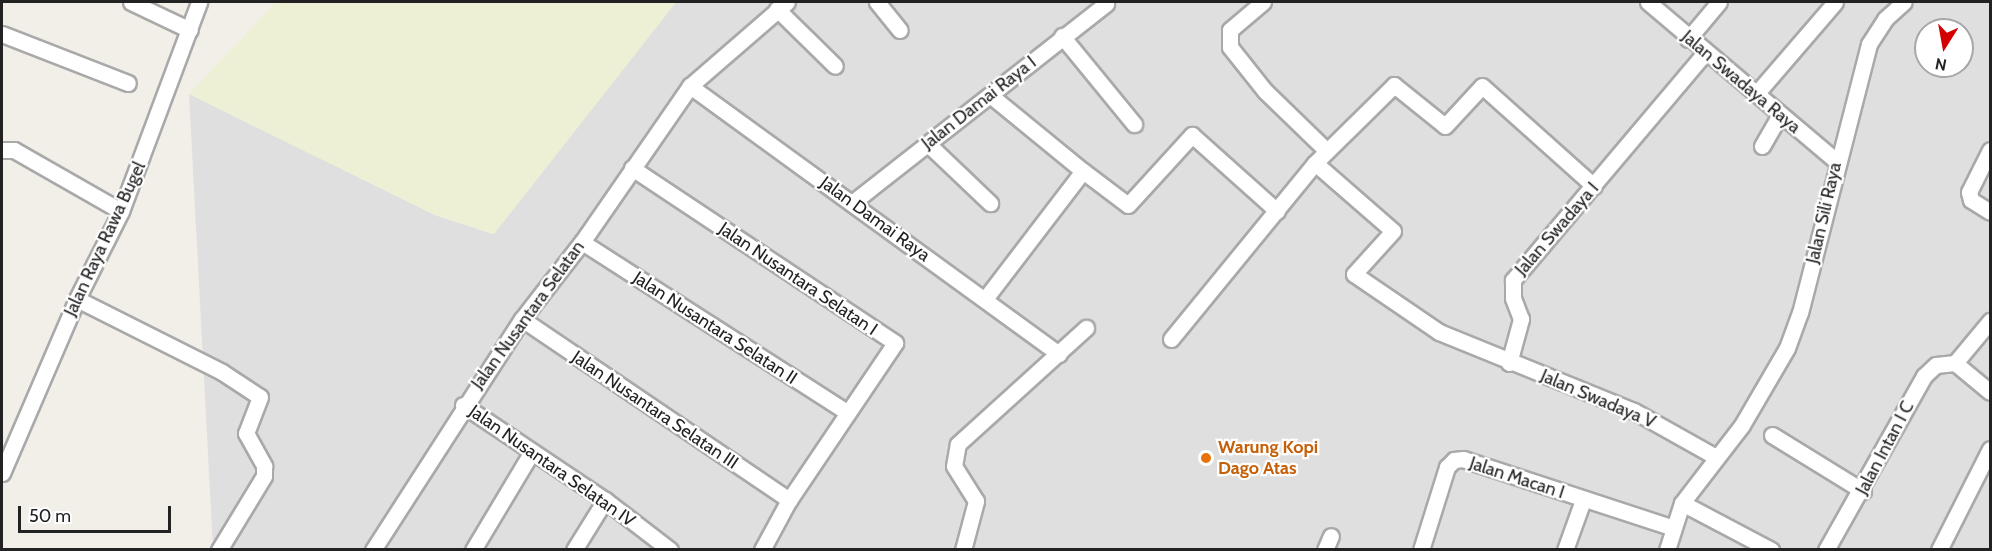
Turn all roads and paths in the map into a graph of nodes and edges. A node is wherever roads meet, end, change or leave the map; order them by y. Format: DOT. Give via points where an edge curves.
graph roads {
  1 [pos="131,2"];
  2 [pos="199,2"];
  3 [pos="877,2"];
  4 [pos="1263,2"];
  5 [pos="1650,2"];
  6 [pos="1719,2"];
  7 [pos="1835,2"];
  8 [pos="1904,2"];
  9 [pos="1106,4"];
  10 [pos="782,5"];
  11 [pos="190,30"];
  12 [pos="900,30"];
  13 [pos="2,34"];
  14 [pos="1062,36"];
  15 [pos="1688,39"];
  16 [pos="1705,53"];
  17 [pos="835,66"];
  18 [pos="128,83"];
  19 [pos="690,86"];
  20 [pos="990,94"];
  21 [pos="1756,94"];
  22 [pos="1780,115"];
  23 [pos="1134,124"];
  24 [pos="928,144"];
  25 [pos="1762,146"];
  26 [pos="2,150"];
  27 [pos="1990,150"];
  28 [pos="1327,151"];
  29 [pos="1836,161"];
  30 [pos="1316,163"];
  31 [pos="632,168"];
  32 [pos="1083,171"];
  33 [pos="1594,186"];
  34 [pos="852,203"];
  35 [pos="990,203"];
  36 [pos="121,211"];
  37 [pos="1277,211"];
  38 [pos="1990,212"];
  39 [pos="582,242"];
  40 [pos="77,299"];
  41 [pos="985,299"];
  42 [pos="522,319"];
  43 [pos="1990,321"];
  44 [pos="1086,328"];
  45 [pos="1171,339"];
  46 [pos="1059,354"];
  47 [pos="1509,363"];
  48 [pos="1955,363"];
  49 [pos="1990,392"];
  50 [pos="463,405"];
  51 [pos="848,413"];
  52 [pos="1772,435"];
  53 [pos="1990,449"];
  54 [pos="531,453"];
  55 [pos="1716,457"];
  56 [pos="2,473"];
  57 [pos="1863,491"];
  58 [pos="605,500"];
  59 [pos="789,500"];
  60 [pos="1583,500"];
  61 [pos="1682,503"];
  62 [pos="1671,527"];
  63 [pos="219,549"];
  64 [pos="373,549"];
  65 [pos="473,549"];
  66 [pos="574,549"];
  67 [pos="668,549"];
  68 [pos="762,549"];
  69 [pos="963,549"];
  70 [pos="1421,549"];
  71 [pos="1565,549"];
  72 [pos="1667,549"];
  73 [pos="1771,549"];
  74 [pos="1826,549"];
  75 [pos="1939,549"];
  1 -- 11 [label="street"];
  2 -- 11 [label="street, Jalan Raya Rawa Bugel"];
  3 -- 12 [label="street"];
  4 -- 28 [label="street" via="1230,30 1230,47 1264,91"];
  5 -- 15 [label="street, Jalan Swadaya Raya"];
  6 -- 15 [label="street"];
  7 -- 21 [label="street"];
  8 -- 29 [label="street, Jalan Sili Raya" via="1885,19 1869,44"];
  9 -- 14 [label="street, Jalan Damai Raya I"];
  10 -- 17 [label="street"];
  10 -- 19 [label="street, Jalan Nusantara Selatan"];
  11 -- 36 [label="street, Jalan Raya Rawa Bugel"];
  13 -- 18 [label="street"];
  14 -- 20 [label="street, Jalan Damai Raya I"];
  14 -- 23 [label="street"];
  15 -- 16 [label="street, Jalan Swadaya Raya"];
  16 -- 21 [label="street, Jalan Swadaya Raya"];
  16 -- 33 [label="street, Jalan Swadaya I"];
  19 -- 31 [label="street, Jalan Nusantara Selatan"];
  19 -- 34 [label="street, Jalan Damai Raya"];
  20 -- 24 [label="street, Jalan Damai Raya I"];
  20 -- 32 [label="street"];
  21 -- 22 [label="street, Jalan Swadaya Raya"];
  22 -- 25 [label="street"];
  22 -- 29 [label="street, Jalan Swadaya Raya"];
  24 -- 34 [label="street, Jalan Damai Raya I"];
  24 -- 35 [label="street"];
  26 -- 36 [label="street" via="14,150"];
  27 -- 38 [label="street" via="1969,192 1971,200"];
  28 -- 30 [label="street"];
  28 -- 33 [label="street" via="1394,85 1445,126 1482,86"];
  29 -- 55 [label="street, Jalan Sili Raya" via="1800,313 1775,374"];
  30 -- 37 [label="street"];
  30 -- 47 [label="street" via="1393,231 1354,274 1439,333"];
  31 -- 39 [label="street, Jalan Nusantara Selatan"];
  31 -- 51 [label="street, Jalan Nusantara Selatan I" via="895,343"];
  32 -- 37 [label="street" via="1128,205 1192,135"];
  32 -- 41 [label="street"];
  33 -- 47 [label="street, Jalan Swadaya I" via="1513,280 1513,298 1521,319"];
  34 -- 41 [label="street, Jalan Damai Raya"];
  36 -- 40 [label="street, Jalan Raya Rawa Bugel"];
  37 -- 45 [label="street"];
  39 -- 42 [label="street, Jalan Nusantara Selatan"];
  39 -- 51 [label="street, Jalan Nusantara Selatan II"];
  40 -- 56 [label="street, Jalan Raya Rawa Bugel"];
  40 -- 63 [label="street" via="222,372 260,397 246,433 264,466 264,476"];
  41 -- 46 [label="street, Jalan Damai Raya"];
  42 -- 50 [label="street, Jalan Nusantara Selatan"];
  42 -- 59 [label="street, Jalan Nusantara Selatan III"];
  43 -- 48 [label="street"];
  44 -- 46 [label="street"];
  46 -- 69 [label="street" via="974,428 955,452 954,466 976,501"];
  47 -- 55 [label="street, Jalan Swadaya V" via="1634,411"];
  48 -- 49 [label="street"];
  48 -- 57 [label="street, Jalan Intan I C" via="1936,365 1924,376"];
  50 -- 54 [label="street, Jalan Nusantara Selatan IV"];
  50 -- 64 [label="street, Jalan Nusantara Selatan"];
  51 -- 59 [label="street"];
  52 -- 57 [label="street"];
  53 -- 75 [label="street"];
  54 -- 58 [label="street, Jalan Nusantara Selatan IV"];
  54 -- 65 [label="street"];
  55 -- 61 [label="street, Jalan Sili Raya"];
  57 -- 74 [label="street, Jalan Intan I C"];
  58 -- 66 [label="street"];
  58 -- 67 [label="street, Jalan Nusantara Selatan IV"];
  59 -- 68 [label="street"];
  60 -- 62 [label="street, Jalan Macan I"];
  60 -- 70 [label="street, Jalan Macan I" via="1463,459 1454,460 1447,467"];
  60 -- 71 [label="street"];
  61 -- 62 [label="street, Jalan Sili Raya"];
  61 -- 73 [label="street"];
  62 -- 72 [label="street, Jalan Sili Raya"];
}
